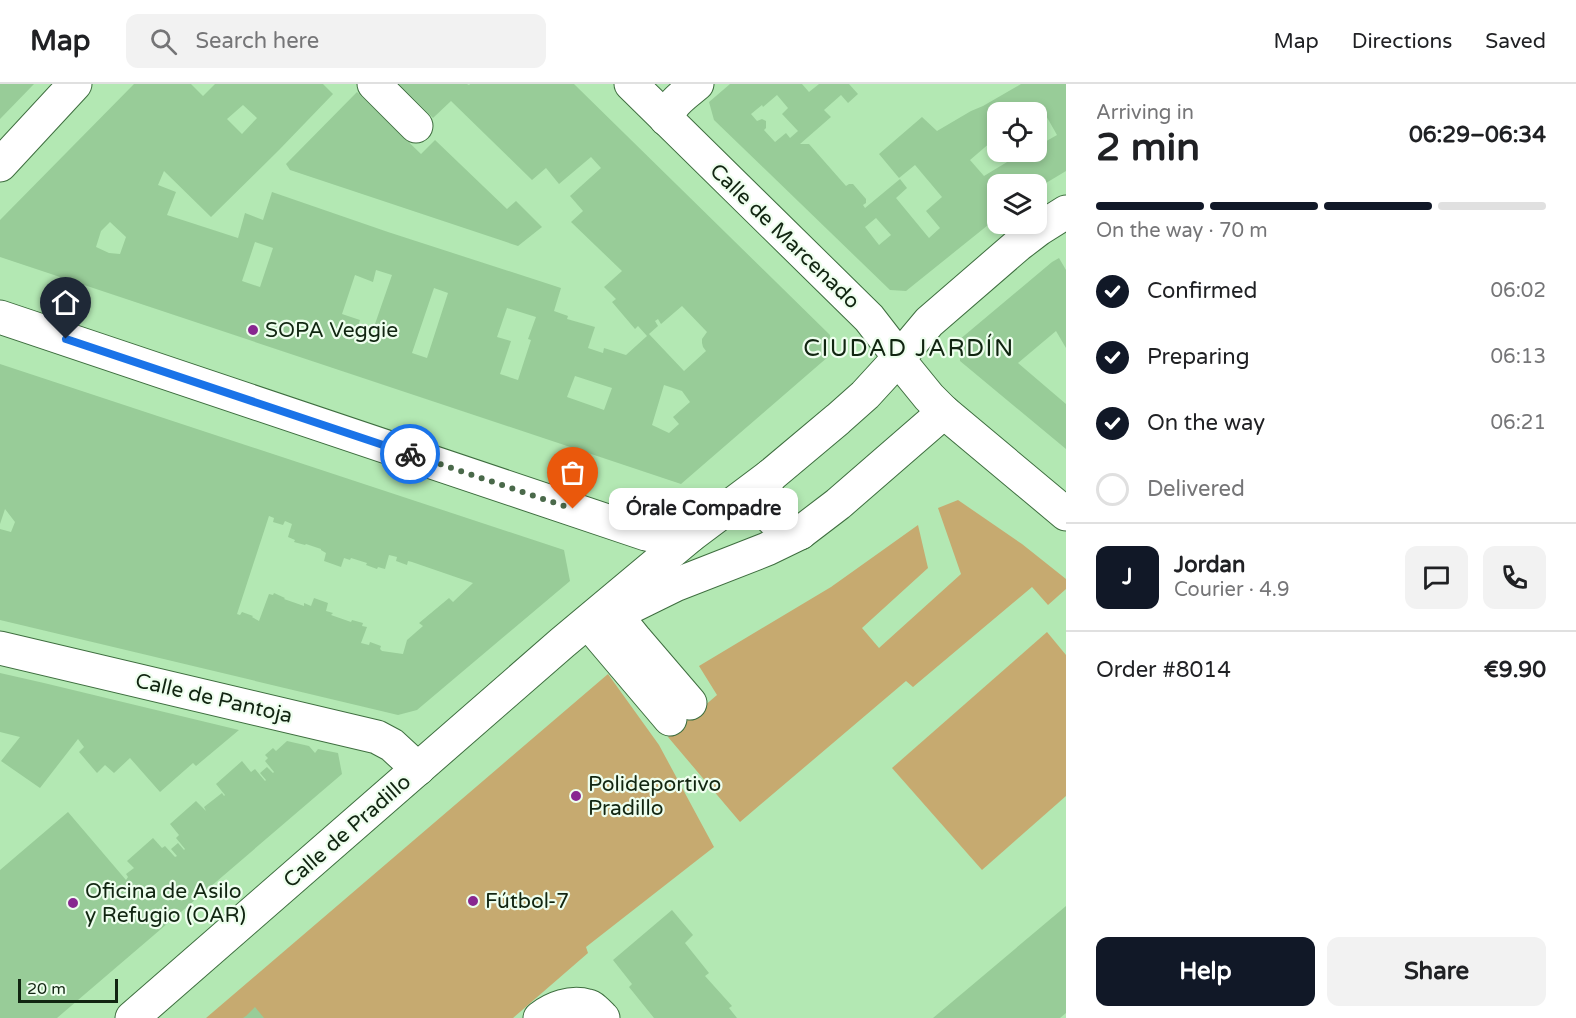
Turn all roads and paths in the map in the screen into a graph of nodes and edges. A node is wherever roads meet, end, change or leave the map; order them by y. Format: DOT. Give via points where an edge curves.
graph roads {
  1 [pos="75,84"];
  2 [pos="374,84"];
  3 [pos="631,84"];
  4 [pos="697,84"];
  5 [pos="666,119"];
  6 [pos="416,126"];
  7 [pos="2,159"];
  8 [pos="1063,220"];
  9 [pos="0,317"];
  10 [pos="898,359"];
  11 [pos="944,412"];
  12 [pos="770,476"];
  13 [pos="1066,514"];
  14 [pos="800,533"];
  15 [pos="690,536"];
  16 [pos="603,621"];
  17 [pos="562,643"];
  18 [pos="0,648"];
  19 [pos="680,711"];
  20 [pos="418,769"];
  21 [pos="132,1018"];
  22 [pos="540,1018"];
  23 [pos="603,1018"];
  1 -- 7 [label="street"];
  2 -- 6 [label="street"];
  3 -- 5 [label="street, Calle de Marcenado"];
  4 -- 5 [label="street" via="675,103"];
  5 -- 10 [label="street, Calle de Marcenado" via="869,318"];
  8 -- 10 [label="street, Calle de Pradillo" via="1040,229 1018,245 928,322"];
  9 -- 15 [label="street" via="646,534"];
  10 -- 11 [label="street, Calle de Marcenado"];
  10 -- 12 [label="street, Calle de Pradillo" via="865,395"];
  11 -- 13 [label="street, Calle de Marcenado"];
  11 -- 14 [label="street, Calle de Pradillo"];
  12 -- 14 [label="street" via="762,493 767,512 780,526"];
  12 -- 15 [label="street, Calle de Pradillo"];
  14 -- 16 [label="street, Calle de Pradillo" via="675,585"];
  15 -- 17 [label="street, Calle de Pradillo"];
  16 -- 17 [label="street, Calle de Pradillo"];
  16 -- 19 [label="street"];
  17 -- 20 [label="street, Calle de Pradillo"];
  18 -- 20 [label="street, Calle de Pantoja" via="377,737"];
  20 -- 21 [label="street, Calle de Pradillo"];
  22 -- 23 [label="street" via="571,1004 589,1006"];
}
